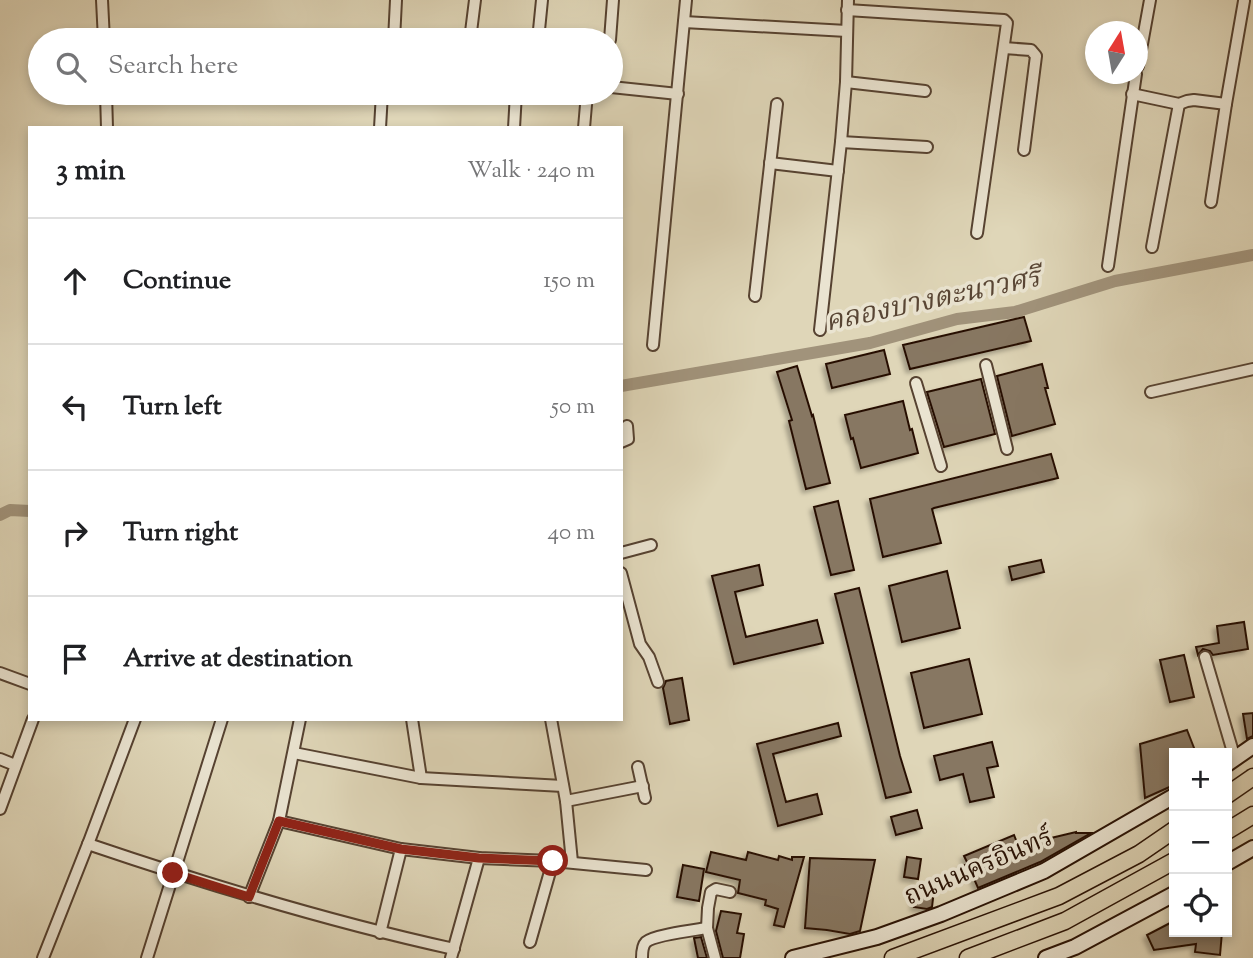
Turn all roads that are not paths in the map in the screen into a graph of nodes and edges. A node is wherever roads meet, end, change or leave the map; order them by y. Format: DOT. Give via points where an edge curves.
graph roads {
  1 [pos="102,0"];
  2 [pos="396,0"];
  3 [pos="475,0"];
  4 [pos="542,0"];
  5 [pos="613,0"];
  6 [pos="686,0"];
  7 [pos="1150,0"];
  8 [pos="1244,1"];
  9 [pos="847,5"];
  10 [pos="1146,21"];
  11 [pos="684,22"];
  12 [pos="103,28"];
  13 [pos="395,28"];
  14 [pos="472,28"];
  15 [pos="539,28"];
  16 [pos="611,28"];
  17 [pos="847,31"];
  18 [pos="1004,48"];
  19 [pos="846,82"];
  20 [pos="1134,84"];
  21 [pos="623,88"];
  22 [pos="925,91"];
  23 [pos="678,94"];
  24 [pos="1132,94"];
  25 [pos="777,104"];
  26 [pos="1178,104"];
  27 [pos="1226,104"];
  28 [pos="106,105"];
  29 [pos="381,105"];
  30 [pos="515,105"];
  31 [pos="586,105"];
  32 [pos="107,126"];
  33 [pos="380,126"];
  34 [pos="513,126"];
  35 [pos="584,126"];
  36 [pos="841,142"];
  37 [pos="927,147"];
  38 [pos="1024,150"];
  39 [pos="770,163"];
  40 [pos="838,171"];
  41 [pos="1211,202"];
  42 [pos="977,233"];
  43 [pos="1152,247"];
  44 [pos="1108,266"];
  45 [pos="755,296"];
  46 [pos="820,330"];
  47 [pos="653,345"];
  48 [pos="986,365"];
  49 [pos="1253,369"];
  50 [pos="916,383"];
  51 [pos="1150,391"];
  52 [pos="627,426"];
  53 [pos="623,441"];
  54 [pos="1007,449"];
  55 [pos="941,466"];
  56 [pos="652,545"];
  57 [pos="623,552"];
  58 [pos="623,580"];
  59 [pos="1205,657"];
  60 [pos="0,673"];
  61 [pos="658,682"];
  62 [pos="28,683"];
  63 [pos="32,721"];
  64 [pos="133,721"];
  65 [pos="221,721"];
  66 [pos="300,721"];
  67 [pos="412,721"];
  68 [pos="551,721"];
  69 [pos="1253,746"];
  70 [pos="1228,748"];
  71 [pos="294,753"];
  72 [pos="0,759"];
  73 [pos="1232,760"];
  74 [pos="15,765"];
  75 [pos="638,767"];
  76 [pos="1253,777"];
  77 [pos="421,778"];
  78 [pos="564,786"];
  79 [pos="643,786"];
  80 [pos="1232,791"];
  81 [pos="645,798"];
  82 [pos="1169,799"];
  83 [pos="566,801"];
  84 [pos="0,809"];
  85 [pos="1253,815"];
  86 [pos="279,821"];
  87 [pos="1232,828"];
  88 [pos="1169,833"];
  89 [pos="88,844"];
  90 [pos="1253,848"];
  91 [pos="401,849"];
  92 [pos="479,858"];
  93 [pos="1232,860"];
  94 [pos="553,861"];
  95 [pos="572,862"];
  96 [pos="1169,864"];
  97 [pos="646,870"];
  98 [pos="173,873"];
  99 [pos="730,892"];
  100 [pos="249,897"];
  101 [pos="1169,897"];
  102 [pos="707,928"];
  103 [pos="380,933"];
  104 [pos="530,942"];
  105 [pos="452,954"];
  106 [pos="43,958"];
  107 [pos="146,958"];
  108 [pos="642,958"];
  109 [pos="715,958"];
  110 [pos="793,958"];
  111 [pos="893,958"];
  112 [pos="968,958"];
  113 [pos="1046,958"];
  1 -- 12 [label="street"];
  2 -- 13 [label="street"];
  3 -- 14 [label="street"];
  4 -- 15 [label="street"];
  5 -- 16 [label="street"];
  6 -- 11 [label="street"];
  7 -- 10 [label="street"];
  8 -- 27 [label="street"];
  9 -- 17 [label="street"];
  9 -- 18 [label="street" via="1004,20"];
  11 -- 17 [label="street"];
  11 -- 23 [label="street"];
  17 -- 19 [label="street"];
  18 -- 38 [label="street" via="1031,50 1036,56"];
  18 -- 42 [label="street"];
  19 -- 22 [label="street"];
  19 -- 36 [label="street"];
  20 -- 24 [label="street"];
  21 -- 23 [label="street"];
  23 -- 47 [label="street"];
  24 -- 26 [label="street"];
  24 -- 44 [label="street"];
  25 -- 39 [label="street"];
  26 -- 27 [label="street" via="1194,100"];
  26 -- 43 [label="street"];
  27 -- 41 [label="street"];
  28 -- 32 [label="street"];
  29 -- 33 [label="street"];
  30 -- 34 [label="street"];
  31 -- 35 [label="street"];
  36 -- 37 [label="street"];
  36 -- 40 [label="street"];
  39 -- 40 [label="street"];
  39 -- 45 [label="street"];
  40 -- 46 [label="street"];
  48 -- 54 [label="street"];
  49 -- 51 [label="street"];
  50 -- 55 [label="street"];
  52 -- 53 [label="street" via="628,439"];
  56 -- 57 [label="street"];
  58 -- 61 [label="street" via="640,644"];
  59 -- 70 [label="street"];
  60 -- 62 [label="street"];
  63 -- 74 [label="street"];
  64 -- 89 [label="street"];
  65 -- 98 [label="street"];
  66 -- 71 [label="street"];
  67 -- 77 [label="street"];
  68 -- 78 [label="street"];
  69 -- 73 [label="main road"];
  71 -- 77 [label="street"];
  71 -- 86 [label="street"];
  72 -- 74 [label="street"];
  74 -- 84 [label="street"];
  75 -- 79 [label="street"];
  76 -- 80 [label="main road"];
  77 -- 78 [label="street"];
  78 -- 83 [label="street"];
  79 -- 81 [label="street"];
  79 -- 83 [label="street"];
  82 -- 110 [label="main road, ถนนนครอินทร์" via="1044,871 877,937"];
  83 -- 95 [label="street"];
  85 -- 87 [label="main road"];
  86 -- 91 [label="street"];
  86 -- 100 [label="street"];
  88 -- 111 [label="main road, ถนนนครอินทร์" via="1059,896"];
  89 -- 98 [label="street"];
  89 -- 106 [label="street"];
  90 -- 93 [label="main road"];
  91 -- 92 [label="street"];
  91 -- 103 [label="street"];
  92 -- 94 [label="street"];
  92 -- 105 [label="street"];
  94 -- 95 [label="street"];
  94 -- 104 [label="street"];
  95 -- 97 [label="street"];
  96 -- 112 [label="main road" via="1065,920"];
  98 -- 100 [label="street"];
  98 -- 107 [label="street"];
  99 -- 102 [label="street" via="711,892"];
  100 -- 103 [label="street"];
  101 -- 113 [label="main road"];
  102 -- 108 [label="street" via="655,938 645,943"];
  102 -- 109 [label="street"];
  103 -- 105 [label="street"];
}
